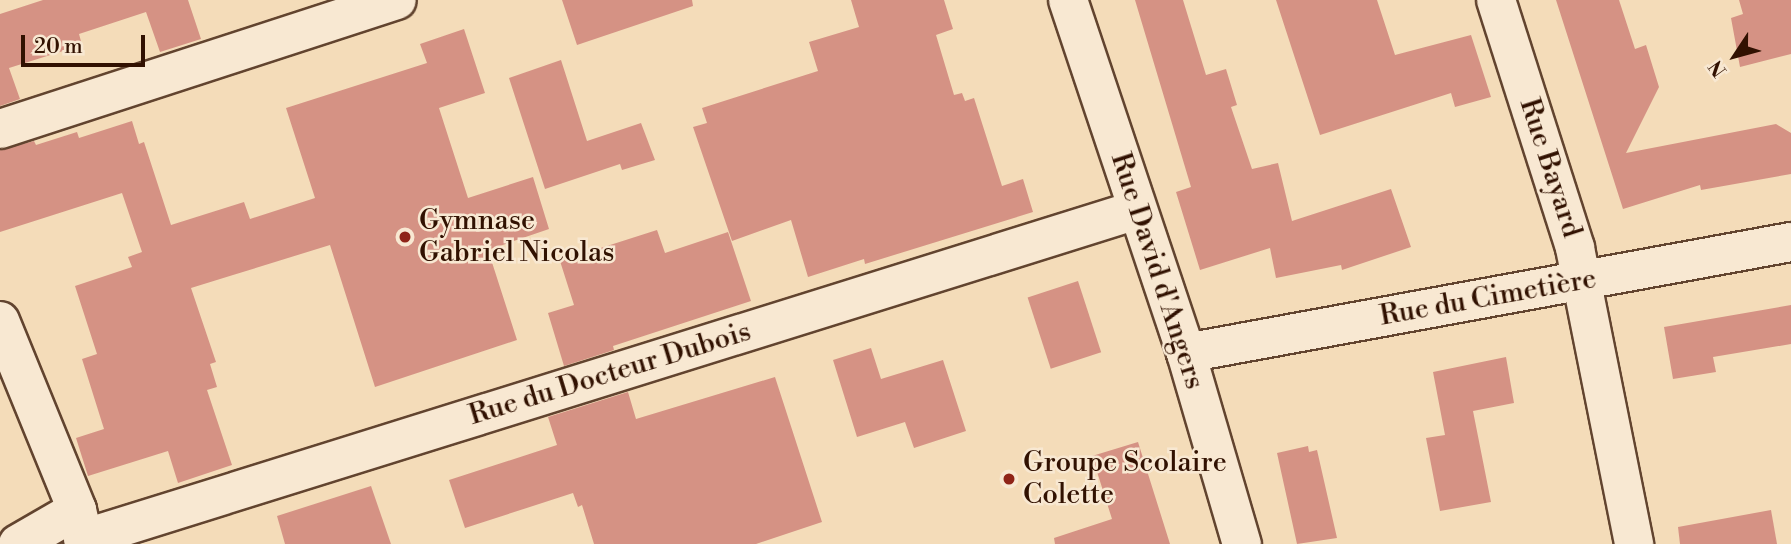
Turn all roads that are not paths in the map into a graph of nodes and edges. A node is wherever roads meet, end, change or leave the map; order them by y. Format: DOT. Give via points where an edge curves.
graph roads {
  1 [pos="397,0"];
  2 [pos="1068,0"];
  3 [pos="1496,0"];
  4 [pos="0,129"];
  5 [pos="1137,209"];
  6 [pos="1791,243"];
  7 [pos="1583,281"];
  8 [pos="0,321"];
  9 [pos="1186,353"];
  10 [pos="82,531"];
  11 [pos="18,544"];
  12 [pos="1242,544"];
  13 [pos="1634,544"];
  1 -- 4 [label="street"];
  2 -- 5 [label="street, Rue David d'Angers"];
  3 -- 7 [label="street, Rue Bayard"];
  5 -- 9 [label="street, Rue David d'Angers"];
  5 -- 10 [label="street, Rue du Docteur Dubois"];
  6 -- 7 [label="street, Rue du Cimetière"];
  7 -- 9 [label="street, Rue du Cimetière"];
  7 -- 13 [label="street, Rue Bayard"];
  8 -- 10 [label="street"];
  9 -- 12 [label="street, Rue David d'Angers"];
  10 -- 11 [label="street, Rue du Docteur Dubois"];
}
